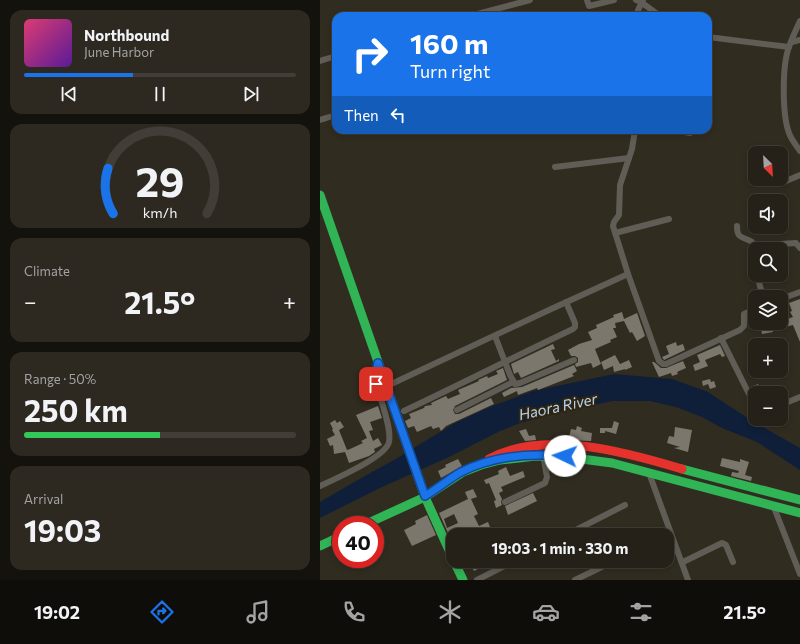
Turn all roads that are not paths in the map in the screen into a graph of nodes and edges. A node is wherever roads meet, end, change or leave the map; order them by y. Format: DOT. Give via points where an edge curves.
graph roads {
  1 [pos="530,0"];
  2 [pos="587,0"];
  3 [pos="614,0"];
  4 [pos="640,1"];
  5 [pos="485,12"];
  6 [pos="638,12"];
  7 [pos="655,12"];
  8 [pos="800,21"];
  9 [pos="712,38"];
  10 [pos="800,40"];
  11 [pos="790,44"];
  12 [pos="332,57"];
  13 [pos="320,61"];
  14 [pos="332,116"];
  15 [pos="320,120"];
  16 [pos="634,134"];
  17 [pos="800,151"];
  18 [pos="629,158"];
  19 [pos="555,167"];
  20 [pos="800,175"];
  21 [pos="788,180"];
  22 [pos="320,195"];
  23 [pos="669,219"];
  24 [pos="737,226"];
  25 [pos="614,234"];
  26 [pos="751,242"];
  27 [pos="788,242"];
  28 [pos="800,248"];
  29 [pos="628,274"];
  30 [pos="800,292"];
  31 [pos="788,296"];
  32 [pos="566,302"];
  33 [pos="748,312"];
  34 [pos="495,336"];
  35 [pos="721,338"];
  36 [pos="574,360"];
  37 [pos="505,362"];
  38 [pos="378,363"];
  39 [pos="513,382"];
  40 [pos="387,386"];
  41 [pos="748,392"];
  42 [pos="800,397"];
  43 [pos="788,402"];
  44 [pos="457,410"];
  45 [pos="404,411"];
  46 [pos="543,455"];
  47 [pos="483,464"];
  48 [pos="649,473"];
  49 [pos="320,486"];
  50 [pos="426,499"];
  51 [pos="800,500"];
  52 [pos="505,502"];
  53 [pos="625,505"];
  54 [pos="773,505"];
  55 [pos="800,513"];
  56 [pos="384,517"];
  57 [pos="384,521"];
  58 [pos="580,528"];
  59 [pos="667,528"];
  60 [pos="332,540"];
  61 [pos="446,543"];
  62 [pos="674,544"];
  63 [pos="320,546"];
  64 [pos="332,546"];
  65 [pos="320,551"];
  66 [pos="683,562"];
  67 [pos="733,562"];
  68 [pos="458,568"];
  69 [pos="500,568"];
  70 [pos="600,568"];
  71 [pos="800,574"];
  72 [pos="463,580"];
  73 [pos="477,580"];
  74 [pos="575,580"];
  75 [pos="687,580"];
  1 -- 5 [label="street"];
  2 -- 3 [label="street" via="589,6"];
  4 -- 6 [label="street"];
  4 -- 7 [label="street"];
  8 -- 11 [label="street"];
  9 -- 11 [label="street"];
  10 -- 11 [label="street"];
  11 -- 17 [label="street" via="785,68 785,115 789,133"];
  12 -- 13 [label="street"];
  14 -- 15 [label="street"];
  16 -- 18 [label="street"];
  18 -- 19 [label="street"];
  18 -- 25 [label="street" via="620,185 620,215 613,224"];
  20 -- 21 [label="street"];
  22 -- 38 [label="street"];
  23 -- 25 [label="street"];
  24 -- 26 [label="street" via="739,236"];
  25 -- 29 [label="street"];
  27 -- 28 [label="street" via="797,244"];
  29 -- 32 [label="street"];
  29 -- 35 [label="street" via="662,364"];
  30 -- 31 [label="street"];
  32 -- 34 [label="street"];
  32 -- 37 [label="street" via="575,323 573,329"];
  33 -- 35 [label="street" via="744,314 742,328"];
  34 -- 37 [label="street"];
  34 -- 40 [label="street"];
  35 -- 41 [label="street"];
  36 -- 39 [label="street" via="520,383"];
  37 -- 39 [label="street"];
  37 -- 45 [label="street"];
  38 -- 40 [label="street"];
  38 -- 49 [label="street" via="376,384 388,429 387,447 378,456"];
  39 -- 44 [label="street"];
  40 -- 50 [label="street"];
  42 -- 43 [label="street"];
  46 -- 47 [label="street"];
  46 -- 48 [label="street" via="612,463"];
  46 -- 52 [label="street" via="547,477 545,483"];
  47 -- 50 [label="street" via="462,472"];
  47 -- 51 [label="street" via="493,456 516,448 592,448 628,454"];
  48 -- 54 [label="street"];
  48 -- 59 [label="street"];
  50 -- 56 [label="street"];
  50 -- 57 [label="street"];
  50 -- 61 [label="street"];
  53 -- 58 [label="street"];
  54 -- 55 [label="street"];
  54 -- 71 [label="street"];
  60 -- 63 [label="street"];
  62 -- 66 [label="street"];
  64 -- 65 [label="street"];
  66 -- 67 [label="street" via="722,543 726,545"];
  66 -- 75 [label="street"];
  68 -- 72 [label="street"];
  69 -- 73 [label="street"];
  70 -- 74 [label="street"];
}
